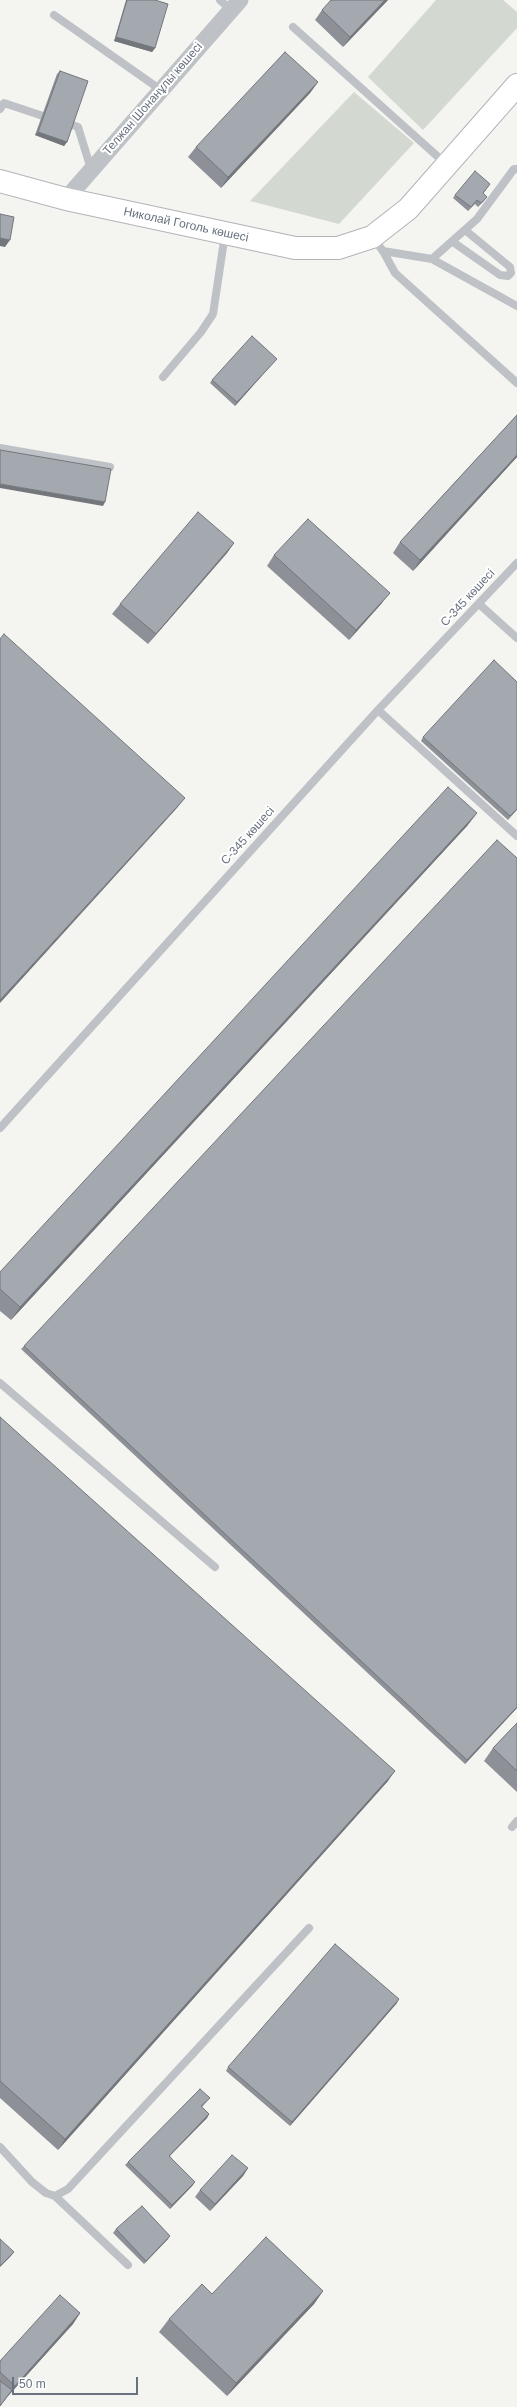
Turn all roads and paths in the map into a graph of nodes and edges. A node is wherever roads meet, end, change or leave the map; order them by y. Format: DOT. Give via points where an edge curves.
graph roads {
  1 [pos="231,3"];
  2 [pos="54,15"];
  3 [pos="293,27"];
  4 [pos="517,85"];
  5 [pos="161,90"];
  6 [pos="0,109"];
  7 [pos="447,165"];
  8 [pos="516,167"];
  9 [pos="91,169"];
  10 [pos="0,182"];
  11 [pos="66,199"];
  12 [pos="465,230"];
  13 [pos="226,234"];
  14 [pos="453,242"];
  15 [pos="378,244"];
  16 [pos="432,259"];
  17 [pos="517,306"];
  18 [pos="163,377"];
  19 [pos="517,383"];
  20 [pos="0,448"];
  21 [pos="110,467"];
  22 [pos="517,563"];
  23 [pos="479,604"];
  24 [pos="517,638"];
  25 [pos="378,710"];
  26 [pos="517,836"];
  27 [pos="0,1128"];
  28 [pos="0,1383"];
  29 [pos="215,1568"];
  30 [pos="309,1928"];
  31 [pos="0,2147"];
  32 [pos="54,2196"];
  33 [pos="128,2265"];
  1 -- 5 [label="street, Телжан Шонанұлы көшесі"];
  2 -- 5 [label="lane"];
  3 -- 7 [label="lane"];
  4 -- 7 [label="main road, Николай Гоголь көшесі"];
  5 -- 9 [label="street, Телжан Шонанұлы көшесі"];
  6 -- 9 [label="lane" via="4,103 78,127"];
  7 -- 15 [label="main road, Николай Гоголь көшесі"];
  8 -- 12 [label="lane" via="477,219"];
  9 -- 11 [label="street, Телжан Шонанұлы көшесі"];
  10 -- 11 [label="main road, Николай Гоголь көшесі"];
  11 -- 13 [label="main road, Николай Гоголь көшесі"];
  12 -- 14 [label="lane"];
  12 -- 14 [label="lane" via="510,267 511,273 508,276 500,275"];
  13 -- 15 [label="main road, Николай Гоголь көшесі" via="295,248 338,248"];
  13 -- 18 [label="lane" via="213,314"];
  14 -- 16 [label="lane"];
  15 -- 16 [label="lane"];
  15 -- 19 [label="lane" via="395,273"];
  16 -- 17 [label="lane"];
  20 -- 21 [label="lane"];
  22 -- 23 [label="lane, С-345 көшесі"];
  23 -- 24 [label="lane"];
  23 -- 25 [label="lane, С-345 көшесі"];
  25 -- 26 [label="lane"];
  25 -- 27 [label="lane, С-345 көшесі"];
  28 -- 29 [label="lane"];
  30 -- 32 [label="lane" via="130,2119 79,2179 68,2189"];
  31 -- 32 [label="lane" via="32,2182"];
  32 -- 33 [label="lane"];
}
